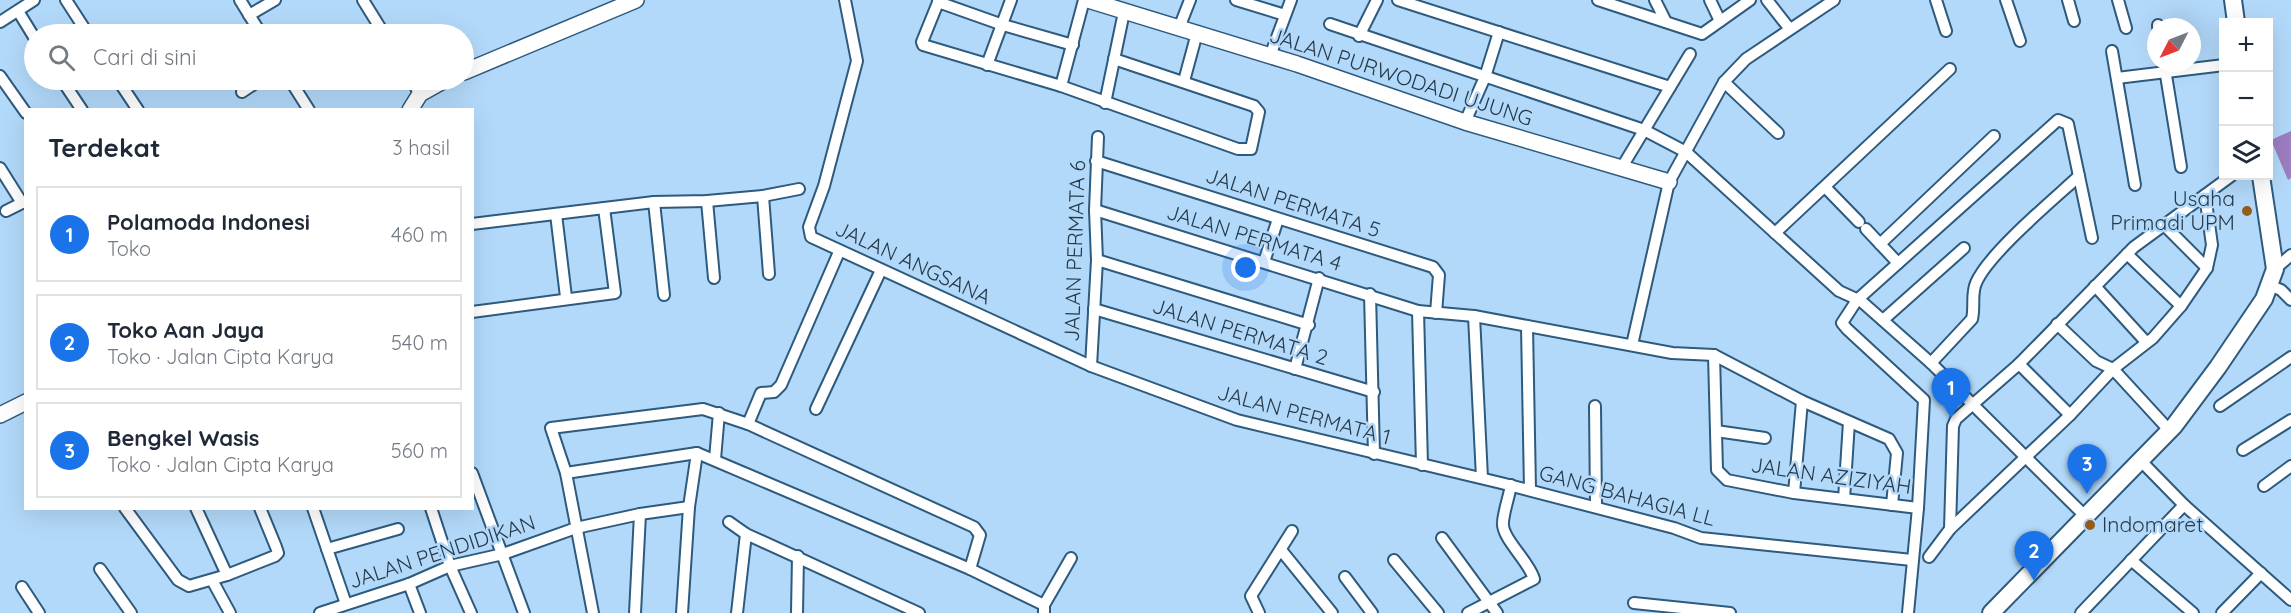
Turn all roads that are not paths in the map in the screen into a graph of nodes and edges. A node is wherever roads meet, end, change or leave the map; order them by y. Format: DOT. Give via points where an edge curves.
graph roads {
  1 [pos="34,0"];
  2 [pos="66,0"];
  3 [pos="240,0"];
  4 [pos="274,0"];
  5 [pos="363,0"];
  6 [pos="636,0"];
  7 [pos="844,0"];
  8 [pos="1011,0"];
  9 [pos="1086,0"];
  10 [pos="1190,0"];
  11 [pos="1291,0"];
  12 [pos="1377,0"];
  13 [pos="1398,0"];
  14 [pos="1599,0"];
  15 [pos="1655,0"];
  16 [pos="1710,0"];
  17 [pos="1750,0"];
  18 [pos="1767,0"];
  19 [pos="1834,0"];
  20 [pos="1936,0"];
  21 [pos="2006,0"];
  22 [pos="2068,0"];
  23 [pos="2118,0"];
  24 [pos="2233,0"];
  25 [pos="938,1"];
  26 [pos="1241,1"];
  27 [pos="18,11"];
  28 [pos="1124,12"];
  29 [pos="249,15"];
  30 [pos="1285,15"];
  31 [pos="2235,18"];
  32 [pos="1720,21"];
  33 [pos="2074,21"];
  34 [pos="0,22"];
  35 [pos="1666,22"];
  36 [pos="26,24"];
  37 [pos="82,24"];
  38 [pos="255,24"];
  39 [pos="378,24"];
  40 [pos="1330,24"];
  41 [pos="1003,25"];
  42 [pos="1179,27"];
  43 [pos="1789,28"];
  44 [pos="2126,28"];
  45 [pos="1946,31"];
  46 [pos="1499,32"];
  47 [pos="1197,33"];
  48 [pos="1359,36"];
  49 [pos="2020,41"];
  50 [pos="1072,45"];
  51 [pos="2112,51"];
  52 [pos="1690,54"];
  53 [pos="1270,56"];
  54 [pos="1114,59"];
  55 [pos="987,65"];
  56 [pos="2219,65"];
  57 [pos="2201,66"];
  58 [pos="474,68"];
  59 [pos="1950,69"];
  60 [pos="2147,72"];
  61 [pos="2166,72"];
  62 [pos="0,76"];
  63 [pos="1485,77"];
  64 [pos="2117,78"];
  65 [pos="1184,81"];
  66 [pos="1724,82"];
  67 [pos="1061,86"];
  68 [pos="1670,87"];
  69 [pos="68,90"];
  70 [pos="125,90"];
  71 [pos="245,90"];
  72 [pos="296,90"];
  73 [pos="417,90"];
  74 [pos="427,90"];
  75 [pos="242,92"];
  76 [pos="420,94"];
  77 [pos="1105,103"];
  78 [pos="80,108"];
  79 [pos="137,108"];
  80 [pos="308,108"];
  81 [pos="411,108"];
  82 [pos="24,110"];
  83 [pos="1465,122"];
  84 [pos="1644,130"];
  85 [pos="1778,133"];
  86 [pos="1994,136"];
  87 [pos="1098,137"];
  88 [pos="1686,152"];
  89 [pos="1096,161"];
  90 [pos="2181,166"];
  91 [pos="1622,167"];
  92 [pos="0,168"];
  93 [pos="2079,176"];
  94 [pos="2226,180"];
  95 [pos="2262,180"];
  96 [pos="1669,182"];
  97 [pos="2135,185"];
  98 [pos="1825,187"];
  99 [pos="799,189"];
  100 [pos="2205,195"];
  101 [pos="763,196"];
  102 [pos="707,201"];
  103 [pos="24,202"];
  104 [pos="654,202"];
  105 [pos="604,208"];
  106 [pos="1095,210"];
  107 [pos="6,211"];
  108 [pos="556,214"];
  109 [pos="1278,219"];
  110 [pos="474,224"];
  111 [pos="2164,225"];
  112 [pos="1775,233"];
  113 [pos="2092,238"];
  114 [pos="1880,244"];
  115 [pos="1964,248"];
  116 [pos="839,252"];
  117 [pos="2127,254"];
  118 [pos="2291,255"];
  119 [pos="1097,260"];
  120 [pos="1264,262"];
  121 [pos="1898,262"];
  122 [pos="2207,267"];
  123 [pos="2275,269"];
  124 [pos="881,270"];
  125 [pos="769,274"];
  126 [pos="714,278"];
  127 [pos="1319,278"];
  128 [pos="2269,285"];
  129 [pos="2095,286"];
  130 [pos="1370,294"];
  131 [pos="664,295"];
  132 [pos="566,297"];
  133 [pos="1857,300"];
  134 [pos="2291,300"];
  135 [pos="2181,306"];
  136 [pos="1094,309"];
  137 [pos="1418,311"];
  138 [pos="474,312"];
  139 [pos="1436,313"];
  140 [pos="1474,316"];
  141 [pos="1883,320"];
  142 [pos="2057,324"];
  143 [pos="1309,325"];
  144 [pos="1527,326"];
  145 [pos="2146,342"];
  146 [pos="1632,345"];
  147 [pos="1714,355"];
  148 [pos="2291,357"];
  149 [pos="1931,363"];
  150 [pos="2019,364"];
  151 [pos="1091,366"];
  152 [pos="1295,369"];
  153 [pos="2113,369"];
  154 [pos="1374,392"];
  155 [pos="1802,401"];
  156 [pos="24,403"];
  157 [pos="1595,406"];
  158 [pos="1975,406"];
  159 [pos="2220,406"];
  160 [pos="816,410"];
  161 [pos="719,413"];
  162 [pos="0,415"];
  163 [pos="2070,415"];
  164 [pos="2291,420"];
  165 [pos="1849,422"];
  166 [pos="748,424"];
  167 [pos="1716,430"];
  168 [pos="2169,430"];
  169 [pos="1765,438"];
  170 [pos="2243,450"];
  171 [pos="697,453"];
  172 [pos="1374,454"];
  173 [pos="2025,458"];
  174 [pos="715,459"];
  175 [pos="2141,461"];
  176 [pos="1422,465"];
  177 [pos="2291,466"];
  178 [pos="566,473"];
  179 [pos="474,478"];
  180 [pos="1482,478"];
  181 [pos="1511,485"];
  182 [pos="2264,486"];
  183 [pos="1530,490"];
  184 [pos="1794,493"];
  185 [pos="1844,499"];
  186 [pos="1892,505"];
  187 [pos="2184,505"];
  188 [pos="689,507"];
  189 [pos="1596,507"];
  190 [pos="1918,508"];
  191 [pos="126,510"];
  192 [pos="197,510"];
  193 [pos="261,510"];
  194 [pos="314,510"];
  195 [pos="432,510"];
  196 [pos="640,514"];
  197 [pos="2085,516"];
  198 [pos="729,522"];
  199 [pos="576,528"];
  200 [pos="398,529"];
  201 [pos="1950,530"];
  202 [pos="1292,531"];
  203 [pos="746,534"];
  204 [pos="1442,538"];
  205 [pos="327,549"];
  206 [pos="1281,550"];
  207 [pos="503,554"];
  208 [pos="798,556"];
  209 [pos="1929,557"];
  210 [pos="1071,558"];
  211 [pos="1394,560"];
  212 [pos="1912,560"];
  213 [pos="2131,560"];
  214 [pos="450,566"];
  215 [pos="100,569"];
  216 [pos="970,569"];
  217 [pos="2261,573"];
  218 [pos="227,575"];
  219 [pos="1345,577"];
  220 [pos="212,580"];
  221 [pos="409,584"];
  222 [pos="22,587"];
  223 [pos="2291,600"];
  224 [pos="1490,602"];
  225 [pos="1634,603"];
  226 [pos="346,604"];
  227 [pos="1044,609"];
  228 [pos="39,613"];
  229 [pos="130,613"];
  230 [pos="230,613"];
  231 [pos="320,613"];
  232 [pos="420,613"];
  233 [pos="471,613"];
  234 [pos="524,613"];
  235 [pos="593,613"];
  236 [pos="635,613"];
  237 [pos="682,613"];
  238 [pos="737,613"];
  239 [pos="797,613"];
  240 [pos="918,613"];
  241 [pos="1259,613"];
  242 [pos="1332,613"];
  243 [pos="1372,613"];
  244 [pos="1438,613"];
  245 [pos="1468,613"];
  246 [pos="1497,613"];
  247 [pos="1730,613"];
  248 [pos="1908,613"];
  249 [pos="1991,613"];
  250 [pos="2081,613"];
  251 [pos="2193,613"];
  252 [pos="2222,613"];
  1 -- 27 [label="street"];
  2 -- 37 [label="street"];
  3 -- 29 [label="street"];
  4 -- 29 [label="street"];
  5 -- 39 [label="street"];
  6 -- 58 [label="street"];
  7 -- 116 [label="street, JALAN ANGSANA" via="857,61 825,186 809,227 811,237"];
  8 -- 41 [label="street"];
  9 -- 28 [label="street, JALAN PURWODADI UJUNG"];
  9 -- 50 [label="street"];
  10 -- 42 [label="street"];
  11 -- 30 [label="street"];
  12 -- 48 [label="street"];
  13 -- 46 [label="street"];
  14 -- 35 [label="street"];
  15 -- 35 [label="street"];
  16 -- 32 [label="street"];
  17 -- 32 [label="street"];
  18 -- 43 [label="street"];
  19 -- 43 [label="street"];
  20 -- 45 [label="street"];
  21 -- 49 [label="street"];
  22 -- 33 [label="street"];
  23 -- 44 [label="street"];
  24 -- 31 [label="main road"];
  25 -- 41 [label="street"];
  25 -- 55 [label="street" via="923,45"];
  26 -- 30 [label="street"];
  27 -- 34 [label="street"];
  27 -- 36 [label="street"];
  28 -- 42 [label="street, JALAN PURWODADI UJUNG"];
  28 -- 54 [label="street"];
  29 -- 38 [label="street"];
  30 -- 53 [label="street"];
  32 -- 35 [label="street" via="1702,34"];
  40 -- 48 [label="street"];
  41 -- 50 [label="street"];
  41 -- 55 [label="street"];
  42 -- 47 [label="street, JALAN PURWODADI UJUNG"];
  43 -- 66 [label="street" via="1746,59"];
  46 -- 63 [label="street"];
  46 -- 68 [label="street"];
  47 -- 53 [label="street, JALAN PURWODADI UJUNG"];
  47 -- 65 [label="street"];
  48 -- 63 [label="street"];
  50 -- 67 [label="street"];
  51 -- 64 [label="street"];
  52 -- 68 [label="street"];
  53 -- 83 [label="street, JALAN PURWODADI UJUNG"];
  54 -- 65 [label="street"];
  54 -- 77 [label="street"];
  55 -- 67 [label="street"];
  56 -- 57 [label="street"];
  59 -- 98 [label="street"];
  60 -- 64 [label="street"];
  61 -- 90 [label="street"];
  62 -- 82 [label="street"];
  63 -- 83 [label="street"];
  63 -- 84 [label="street"];
  64 -- 97 [label="street"];
  65 -- 77 [label="street" via="1257,109 1251,149 1238,149"];
  66 -- 85 [label="street"];
  66 -- 88 [label="street"];
  67 -- 77 [label="street"];
  68 -- 84 [label="street"];
  69 -- 78 [label="street"];
  70 -- 79 [label="street"];
  71 -- 75 [label="street"];
  72 -- 80 [label="street"];
  73 -- 76 [label="street"];
  74 -- 76 [label="street"];
  76 -- 81 [label="street"];
  83 -- 91 [label="street, JALAN PURWODADI UJUNG"];
  84 -- 88 [label="street"];
  84 -- 91 [label="street"];
  86 -- 114 [label="street"];
  87 -- 89 [label="street, JALAN PERMATA 6"];
  88 -- 96 [label="street"];
  88 -- 112 [label="street"];
  89 -- 106 [label="street, JALAN PERMATA 6"];
  89 -- 109 [label="street, JALAN PERMATA 5"];
  91 -- 96 [label="street, JALAN PURWODADI UJUNG"];
  92 -- 103 [label="street"];
  93 -- 113 [label="street"];
  93 -- 121 [label="street" via="2068,124 2058,120"];
  93 -- 149 [label="street" via="1989,265 1973,290 1972,319"];
  94 -- 100 [label="street"];
  95 -- 123 [label="main road"];
  96 -- 146 [label="street"];
  98 -- 112 [label="street"];
  98 -- 114 [label="street"];
  99 -- 101 [label="street"];
  100 -- 111 [label="street"];
  100 -- 122 [label="street" via="2212,245"];
  101 -- 102 [label="street"];
  101 -- 125 [label="street"];
  102 -- 104 [label="street"];
  102 -- 126 [label="street"];
  103 -- 107 [label="street"];
  104 -- 105 [label="street"];
  104 -- 131 [label="street"];
  105 -- 108 [label="street"];
  105 -- 132 [label="street" via="615,293"];
  106 -- 119 [label="street, JALAN PERMATA 6"];
  106 -- 120 [label="street, JALAN PERMATA 4"];
  108 -- 110 [label="street"];
  108 -- 132 [label="street"];
  109 -- 120 [label="street"];
  109 -- 139 [label="street, JALAN PERMATA 5" via="1433,267 1438,275"];
  111 -- 117 [label="street"];
  111 -- 122 [label="street"];
  112 -- 133 [label="street" via="1839,291"];
  114 -- 121 [label="street"];
  115 -- 141 [label="street"];
  116 -- 124 [label="street, JALAN ANGSANA"];
  116 -- 166 [label="street" via="781,385 774,392 760,393"];
  117 -- 129 [label="street"];
  117 -- 135 [label="street"];
  118 -- 123 [label="street"];
  119 -- 136 [label="street, JALAN PERMATA 6"];
  119 -- 143 [label="street"];
  120 -- 127 [label="street, JALAN PERMATA 4"];
  121 -- 133 [label="street"];
  122 -- 135 [label="street"];
  123 -- 128 [label="main road"];
  124 -- 151 [label="street, JALAN ANGSANA"];
  124 -- 160 [label="street"];
  127 -- 130 [label="street, JALAN PERMATA 4"];
  127 -- 143 [label="street"];
  128 -- 134 [label="street"];
  128 -- 168 [label="main road" via="2264,299 2220,364"];
  129 -- 142 [label="street"];
  129 -- 145 [label="street"];
  130 -- 137 [label="street, JALAN PERMATA 4"];
  130 -- 154 [label="street"];
  132 -- 138 [label="street"];
  133 -- 141 [label="street"];
  133 -- 190 [label="street" via="1845,314 1844,326 1924,400"];
  135 -- 145 [label="street"];
  136 -- 151 [label="street, JALAN PERMATA 6"];
  136 -- 152 [label="street, JALAN PERMATA 2"];
  137 -- 139 [label="street, JALAN PERMATA 4"];
  137 -- 176 [label="street"];
  139 -- 140 [label="street, JALAN PERMATA 4"];
  140 -- 144 [label="street, JALAN PERMATA 4"];
  140 -- 180 [label="street"];
  141 -- 149 [label="street"];
  142 -- 150 [label="street"];
  142 -- 153 [label="street" via="2097,361"];
  143 -- 152 [label="street"];
  144 -- 146 [label="street, JALAN PERMATA 4"];
  144 -- 183 [label="street"];
  145 -- 153 [label="street"];
  146 -- 147 [label="street, JALAN PERMATA 4" via="1672,353"];
  147 -- 155 [label="street"];
  147 -- 167 [label="street, JALAN AZIZIYAH"];
  148 -- 159 [label="street"];
  149 -- 158 [label="street"];
  150 -- 158 [label="street"];
  150 -- 163 [label="street"];
  151 -- 172 [label="street, JALAN PERMATA 1" via="1237,420"];
  152 -- 154 [label="street, JALAN PERMATA 2"];
  153 -- 163 [label="street"];
  153 -- 168 [label="street"];
  154 -- 172 [label="street"];
  155 -- 165 [label="street"];
  155 -- 184 [label="street"];
  156 -- 162 [label="street"];
  157 -- 189 [label="street"];
  158 -- 173 [label="street"];
  158 -- 201 [label="street" via="1956,419 1953,426"];
  161 -- 166 [label="street"];
  161 -- 174 [label="street"];
  161 -- 178 [label="street" via="703,408 552,428"];
  163 -- 173 [label="street"];
  164 -- 170 [label="street"];
  165 -- 185 [label="street"];
  165 -- 186 [label="street" via="1894,445 1898,453"];
  166 -- 216 [label="street" via="974,527 980,535"];
  167 -- 169 [label="street"];
  167 -- 184 [label="street, JALAN AZIZIYAH" via="1720,475 1727,480"];
  168 -- 175 [label="main road"];
  171 -- 174 [label="street"];
  171 -- 178 [label="street"];
  171 -- 188 [label="street"];
  172 -- 176 [label="street, JALAN PERMATA 1"];
  173 -- 197 [label="street"];
  173 -- 201 [label="street"];
  174 -- 216 [label="street"];
  175 -- 187 [label="street"];
  175 -- 197 [label="main road"];
  176 -- 180 [label="street, JALAN PERMATA 1"];
  177 -- 182 [label="street"];
  178 -- 199 [label="street"];
  179 -- 207 [label="street"];
  180 -- 181 [label="street, JALAN PERMATA 1"];
  181 -- 183 [label="street, GANG BAHAGIA LL"];
  181 -- 224 [label="street" via="1502,525 1531,567 1534,579"];
  183 -- 189 [label="street, GANG BAHAGIA LL"];
  184 -- 185 [label="street, JALAN AZIZIYAH"];
  185 -- 186 [label="street, JALAN AZIZIYAH"];
  186 -- 190 [label="street, JALAN AZIZIYAH"];
  187 -- 213 [label="street"];
  187 -- 217 [label="street"];
  188 -- 196 [label="street, JALAN PENDIDIKAN"];
  188 -- 237 [label="street"];
  189 -- 212 [label="street, GANG BAHAGIA LL" via="1701,538"];
  190 -- 212 [label="street, JALAN AZIZIYAH"];
  191 -- 220 [label="street" via="178,580 189,586"];
  192 -- 218 [label="street"];
  193 -- 218 [label="street" via="278,553"];
  194 -- 205 [label="street"];
  195 -- 214 [label="street"];
  196 -- 199 [label="street, JALAN PENDIDIKAN"];
  196 -- 236 [label="street"];
  197 -- 249 [label="main road"];
  198 -- 203 [label="street"];
  199 -- 207 [label="street, JALAN PENDIDIKAN"];
  199 -- 235 [label="street"];
  200 -- 205 [label="street"];
  201 -- 209 [label="street"];
  202 -- 206 [label="street"];
  203 -- 208 [label="street"];
  203 -- 238 [label="street"];
  204 -- 224 [label="street"];
  205 -- 226 [label="street"];
  206 -- 241 [label="street" via="1251,596"];
  206 -- 242 [label="street"];
  207 -- 214 [label="street, JALAN PENDIDIKAN"];
  207 -- 234 [label="street"];
  208 -- 239 [label="street"];
  208 -- 240 [label="street"];
  210 -- 227 [label="street"];
  211 -- 244 [label="street"];
  212 -- 248 [label="street, JALAN AZIZIYAH"];
  213 -- 250 [label="street"];
  213 -- 251 [label="street"];
  214 -- 221 [label="street, JALAN PENDIDIKAN"];
  214 -- 233 [label="street"];
  215 -- 229 [label="street"];
  216 -- 227 [label="street"];
  217 -- 223 [label="street"];
  217 -- 252 [label="street"];
  218 -- 220 [label="street"];
  219 -- 243 [label="street"];
  220 -- 230 [label="street"];
  221 -- 226 [label="street, JALAN PENDIDIKAN"];
  221 -- 232 [label="street"];
  222 -- 228 [label="street"];
  224 -- 245 [label="street"];
  224 -- 246 [label="street"];
  225 -- 247 [label="street"];
  226 -- 231 [label="street, JALAN PENDIDIKAN"];
}
